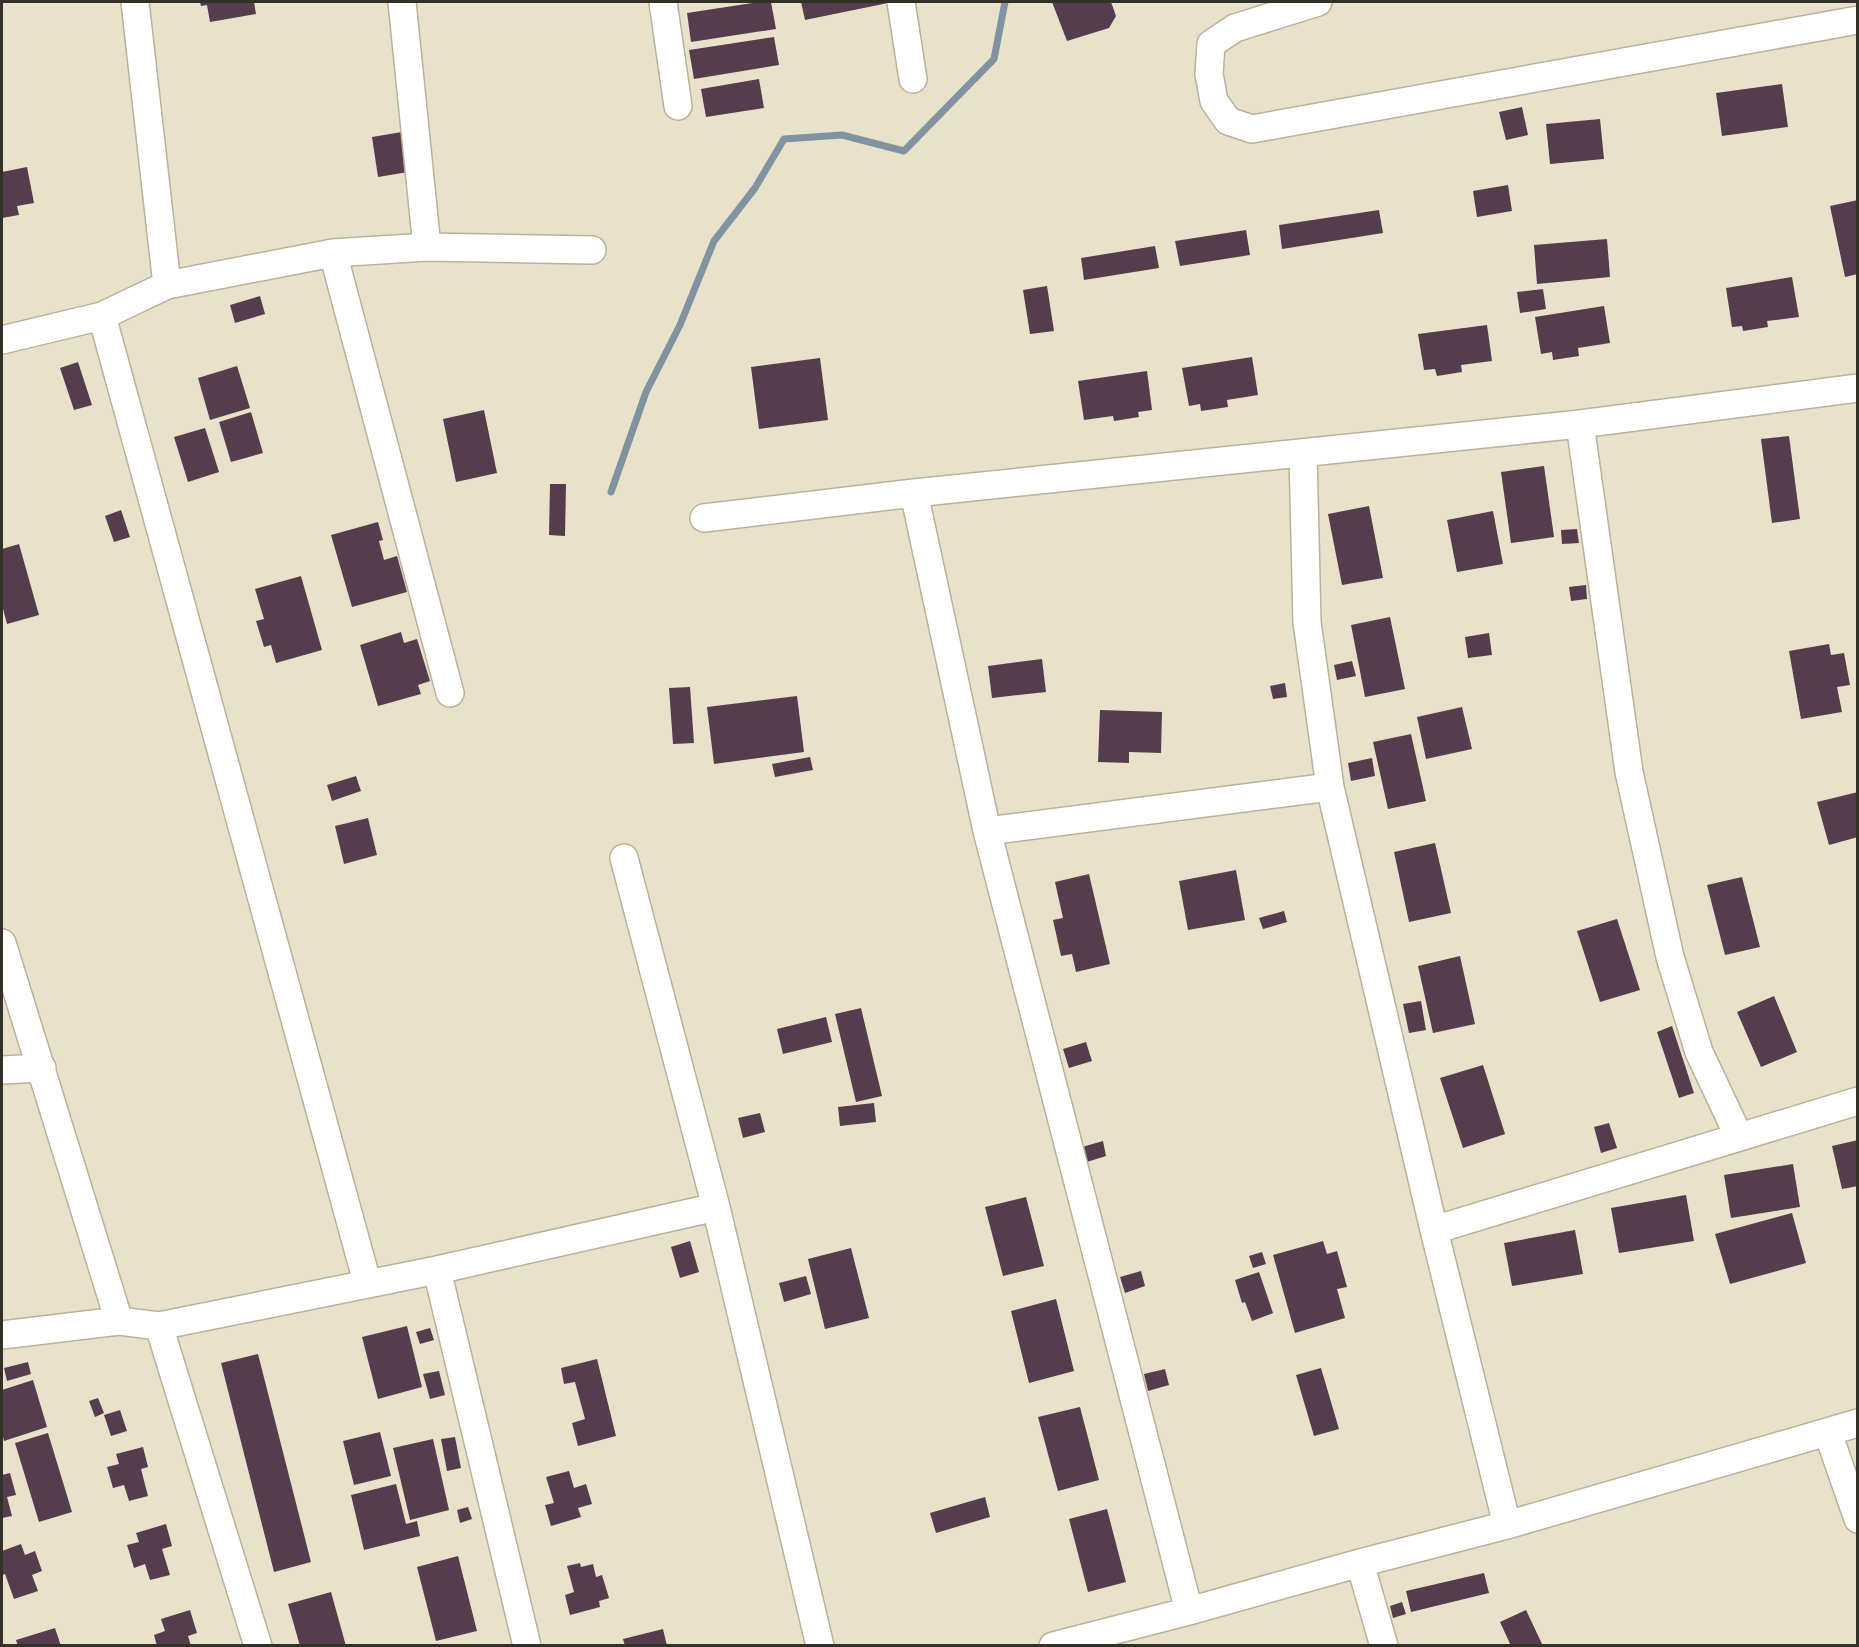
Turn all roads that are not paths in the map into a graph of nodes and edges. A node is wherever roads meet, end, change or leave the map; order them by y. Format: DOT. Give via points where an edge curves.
graph roads {
  1 [pos="135,2"];
  2 [pos="402,2"];
  3 [pos="663,2"];
  4 [pos="901,2"];
  5 [pos="1318,2"];
  6 [pos="1857,20"];
  7 [pos="913,79"];
  8 [pos="678,106"];
  9 [pos="427,247"];
  10 [pos="591,250"];
  11 [pos="333,253"];
  12 [pos="166,285"];
  13 [pos="102,316"];
  14 [pos="2,340"];
  15 [pos="1857,388"];
  16 [pos="1580,424"];
  17 [pos="1303,453"];
  18 [pos="914,493"];
  19 [pos="704,518"];
  20 [pos="450,693"];
  21 [pos="1330,787"];
  22 [pos="987,831"];
  23 [pos="624,858"];
  24 [pos="2,943"];
  25 [pos="42,1068"];
  26 [pos="2,1070"];
  27 [pos="1857,1101"];
  28 [pos="1739,1137"];
  29 [pos="716,1207"];
  30 [pos="1434,1230"];
  31 [pos="437,1270"];
  32 [pos="368,1282"];
  33 [pos="119,1321"];
  34 [pos="159,1326"];
  35 [pos="2,1335"];
  36 [pos="1857,1423"];
  37 [pos="1828,1432"];
  38 [pos="1857,1519"];
  39 [pos="1507,1525"];
  40 [pos="1360,1563"];
  41 [pos="1189,1611"];
  42 [pos="258,1646"];
  43 [pos="527,1646"];
  44 [pos="820,1646"];
  45 [pos="1053,1646"];
  46 [pos="1384,1646"];
  1 -- 12 [label="street"];
  2 -- 9 [label="street"];
  3 -- 8 [label="street"];
  4 -- 7 [label="street"];
  5 -- 6 [label="street" via="1235,28 1211,45 1209,74 1214,101 1228,121 1252,129"];
  9 -- 10 [label="street"];
  9 -- 11 [label="street"];
  11 -- 12 [label="street"];
  11 -- 20 [label="street"];
  12 -- 13 [label="street"];
  13 -- 14 [label="street"];
  13 -- 32 [label="street"];
  15 -- 16 [label="street"];
  16 -- 17 [label="street"];
  16 -- 28 [label="street" via="1629,772 1670,957 1699,1052"];
  17 -- 18 [label="street"];
  17 -- 21 [label="street" via="1307,622"];
  18 -- 19 [label="street"];
  18 -- 22 [label="street"];
  21 -- 22 [label="street"];
  21 -- 30 [label="street"];
  22 -- 41 [label="street"];
  23 -- 29 [label="street"];
  24 -- 25 [label="street"];
  25 -- 26 [label="street"];
  25 -- 33 [label="street"];
  27 -- 28 [label="street"];
  28 -- 30 [label="street"];
  29 -- 31 [label="street"];
  29 -- 44 [label="street"];
  30 -- 39 [label="street"];
  31 -- 32 [label="street"];
  31 -- 43 [label="street"];
  32 -- 34 [label="street"];
  33 -- 34 [label="street"];
  33 -- 35 [label="street"];
  34 -- 42 [label="street"];
  36 -- 37 [label="street"];
  37 -- 38 [label="street"];
  37 -- 39 [label="street"];
  39 -- 40 [label="street"];
  40 -- 41 [label="street"];
  40 -- 46 [label="street"];
  41 -- 45 [label="street"];
}
